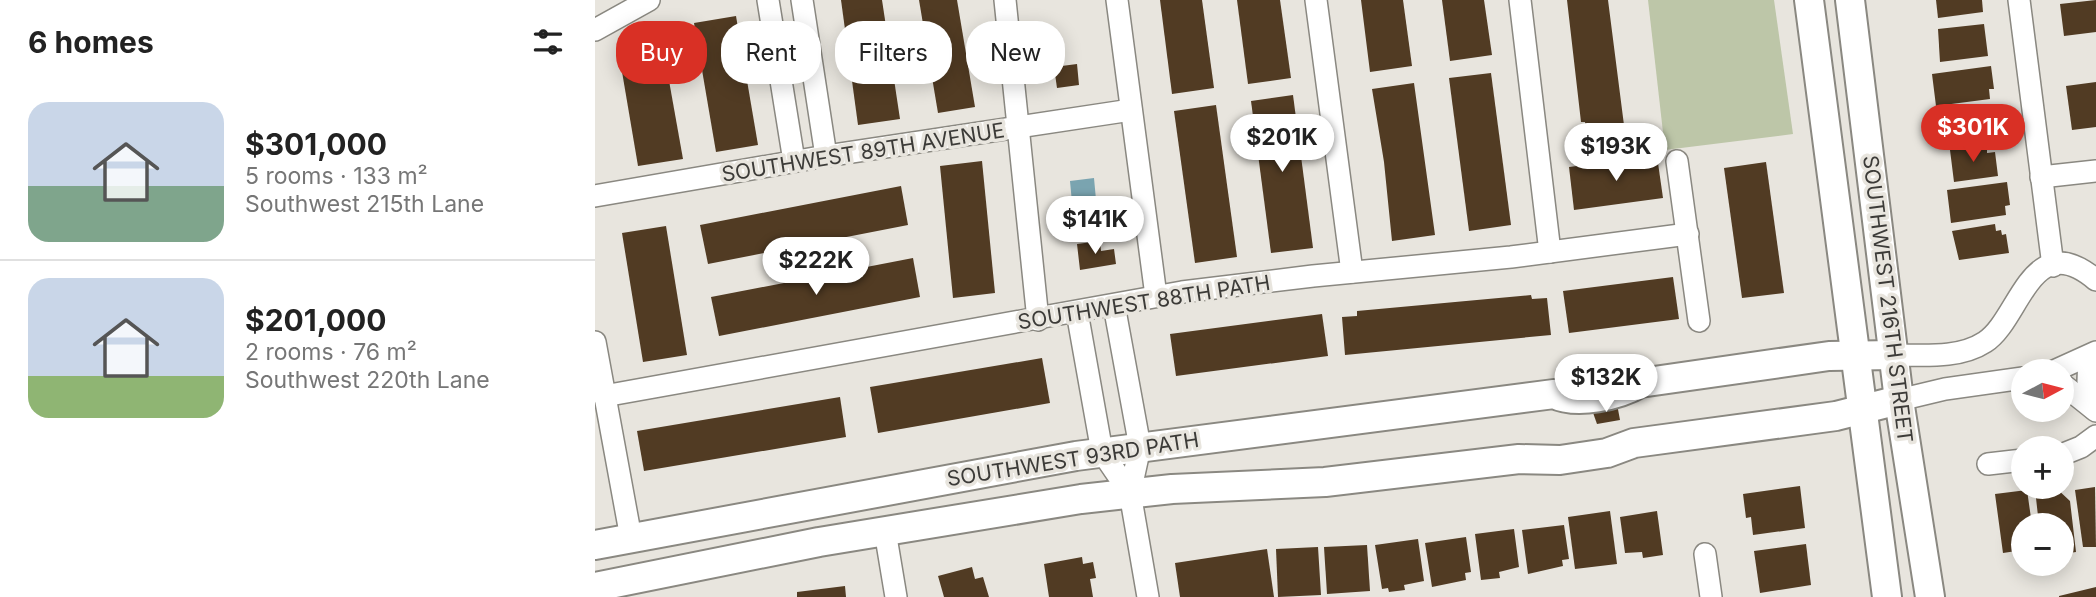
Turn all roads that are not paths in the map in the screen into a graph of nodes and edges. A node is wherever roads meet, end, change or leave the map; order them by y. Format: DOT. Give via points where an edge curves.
graph roads {
  1 [pos="649,0"];
  2 [pos="768,0"];
  3 [pos="802,0"];
  4 [pos="1005,0"];
  5 [pos="1117,0"];
  6 [pos="1316,0"];
  7 [pos="1520,0"];
  8 [pos="1809,0"];
  9 [pos="1850,0"];
  10 [pos="2019,0"];
  11 [pos="595,30"];
  12 [pos="1131,110"];
  13 [pos="1017,126"];
  14 [pos="826,156"];
  15 [pos="794,161"];
  16 [pos="1678,161"];
  17 [pos="2096,171"];
  18 [pos="2041,177"];
  19 [pos="595,196"];
  20 [pos="1688,234"];
  21 [pos="1550,252"];
  22 [pos="2053,266"];
  23 [pos="1352,272"];
  24 [pos="2096,280"];
  25 [pos="1156,296"];
  26 [pos="1114,304"];
  27 [pos="1077,312"];
  28 [pos="1038,320"];
  29 [pos="1699,321"];
  30 [pos="595,342"];
  31 [pos="1855,354"];
  32 [pos="1894,355"];
  33 [pos="2092,355"];
  34 [pos="2074,361"];
  35 [pos="2011,380"];
  36 [pos="2074,393"];
  37 [pos="604,396"];
  38 [pos="1899,400"];
  39 [pos="1863,410"];
  40 [pos="2095,410"];
  41 [pos="2096,436"];
  42 [pos="1140,447"];
  43 [pos="2074,450"];
  44 [pos="1102,452"];
  45 [pos="2011,461"];
  46 [pos="1988,464"];
  47 [pos="1130,493"];
  48 [pos="885,531"];
  49 [pos="631,538"];
  50 [pos="595,545"];
  51 [pos="1705,554"];
  52 [pos="595,587"];
  53 [pos="642,587"];
  54 [pos="1705,596"];
  55 [pos="896,597"];
  56 [pos="1148,597"];
  57 [pos="1887,597"];
  58 [pos="1930,597"];
  1 -- 11 [label="street"];
  2 -- 15 [label="street"];
  3 -- 14 [label="street"];
  4 -- 13 [label="street"];
  5 -- 12 [label="street"];
  6 -- 23 [label="street"];
  7 -- 21 [label="street"];
  8 -- 31 [label="street, SOUTHWEST 216TH STREET"];
  9 -- 32 [label="street, SOUTHWEST 216TH STREET"];
  10 -- 18 [label="street"];
  12 -- 13 [label="street, SOUTHWEST 89TH AVENUE"];
  12 -- 25 [label="street"];
  13 -- 14 [label="street, SOUTHWEST 89TH AVENUE"];
  13 -- 28 [label="street"];
  14 -- 15 [label="street, SOUTHWEST 89TH AVENUE"];
  15 -- 19 [label="street, SOUTHWEST 89TH AVENUE"];
  16 -- 20 [label="street"];
  17 -- 18 [label="street"];
  18 -- 22 [label="street"];
  20 -- 21 [label="street, SOUTHWEST 88TH PATH"];
  20 -- 29 [label="street"];
  21 -- 23 [label="street, SOUTHWEST 88TH PATH"];
  22 -- 24 [label="street" via="2079,270"];
  22 -- 32 [label="street" via="2029,280 1998,330 1980,345 1952,353"];
  23 -- 25 [label="street, SOUTHWEST 88TH PATH"];
  25 -- 26 [label="street, SOUTHWEST 88TH PATH"];
  26 -- 27 [label="street, SOUTHWEST 88TH PATH"];
  26 -- 42 [label="street"];
  27 -- 28 [label="street, SOUTHWEST 88TH PATH"];
  27 -- 44 [label="street"];
  28 -- 37 [label="street, SOUTHWEST 88TH PATH"];
  30 -- 37 [label="street"];
  31 -- 32 [label="street, SOUTHWEST 93RD PATH"];
  31 -- 39 [label="street, SOUTHWEST 216TH STREET"];
  31 -- 42 [label="street, SOUTHWEST 93RD PATH" via="1640,383 1625,392 1566,400 1554,394"];
  32 -- 38 [label="street, SOUTHWEST 216TH STREET"];
  33 -- 34 [label="street"];
  33 -- 40 [label="street" via="2088,381"];
  35 -- 38 [label="street"];
  36 -- 40 [label="street"];
  37 -- 49 [label="street"];
  38 -- 39 [label="street, SOUTHWEST 93RD PATH"];
  38 -- 58 [label="street, SOUTHWEST 216TH STREET"];
  39 -- 47 [label="street, SOUTHWEST 93RD PATH" via="1634,443 1605,437 1558,445 1519,459 1325,482"];
  39 -- 57 [label="street, SOUTHWEST 216TH STREET"];
  41 -- 43 [label="street"];
  42 -- 44 [label="street, SOUTHWEST 93RD PATH"];
  42 -- 47 [label="street"];
  44 -- 47 [label="street"];
  44 -- 49 [label="street, SOUTHWEST 93RD PATH"];
  45 -- 46 [label="street"];
  47 -- 48 [label="street, SOUTHWEST 93RD PATH"];
  47 -- 56 [label="street"];
  48 -- 53 [label="street, SOUTHWEST 93RD PATH"];
  48 -- 55 [label="street"];
  49 -- 50 [label="street, SOUTHWEST 93RD PATH"];
  51 -- 54 [label="street"];
  52 -- 53 [label="street, SOUTHWEST 93RD PATH"];
}
